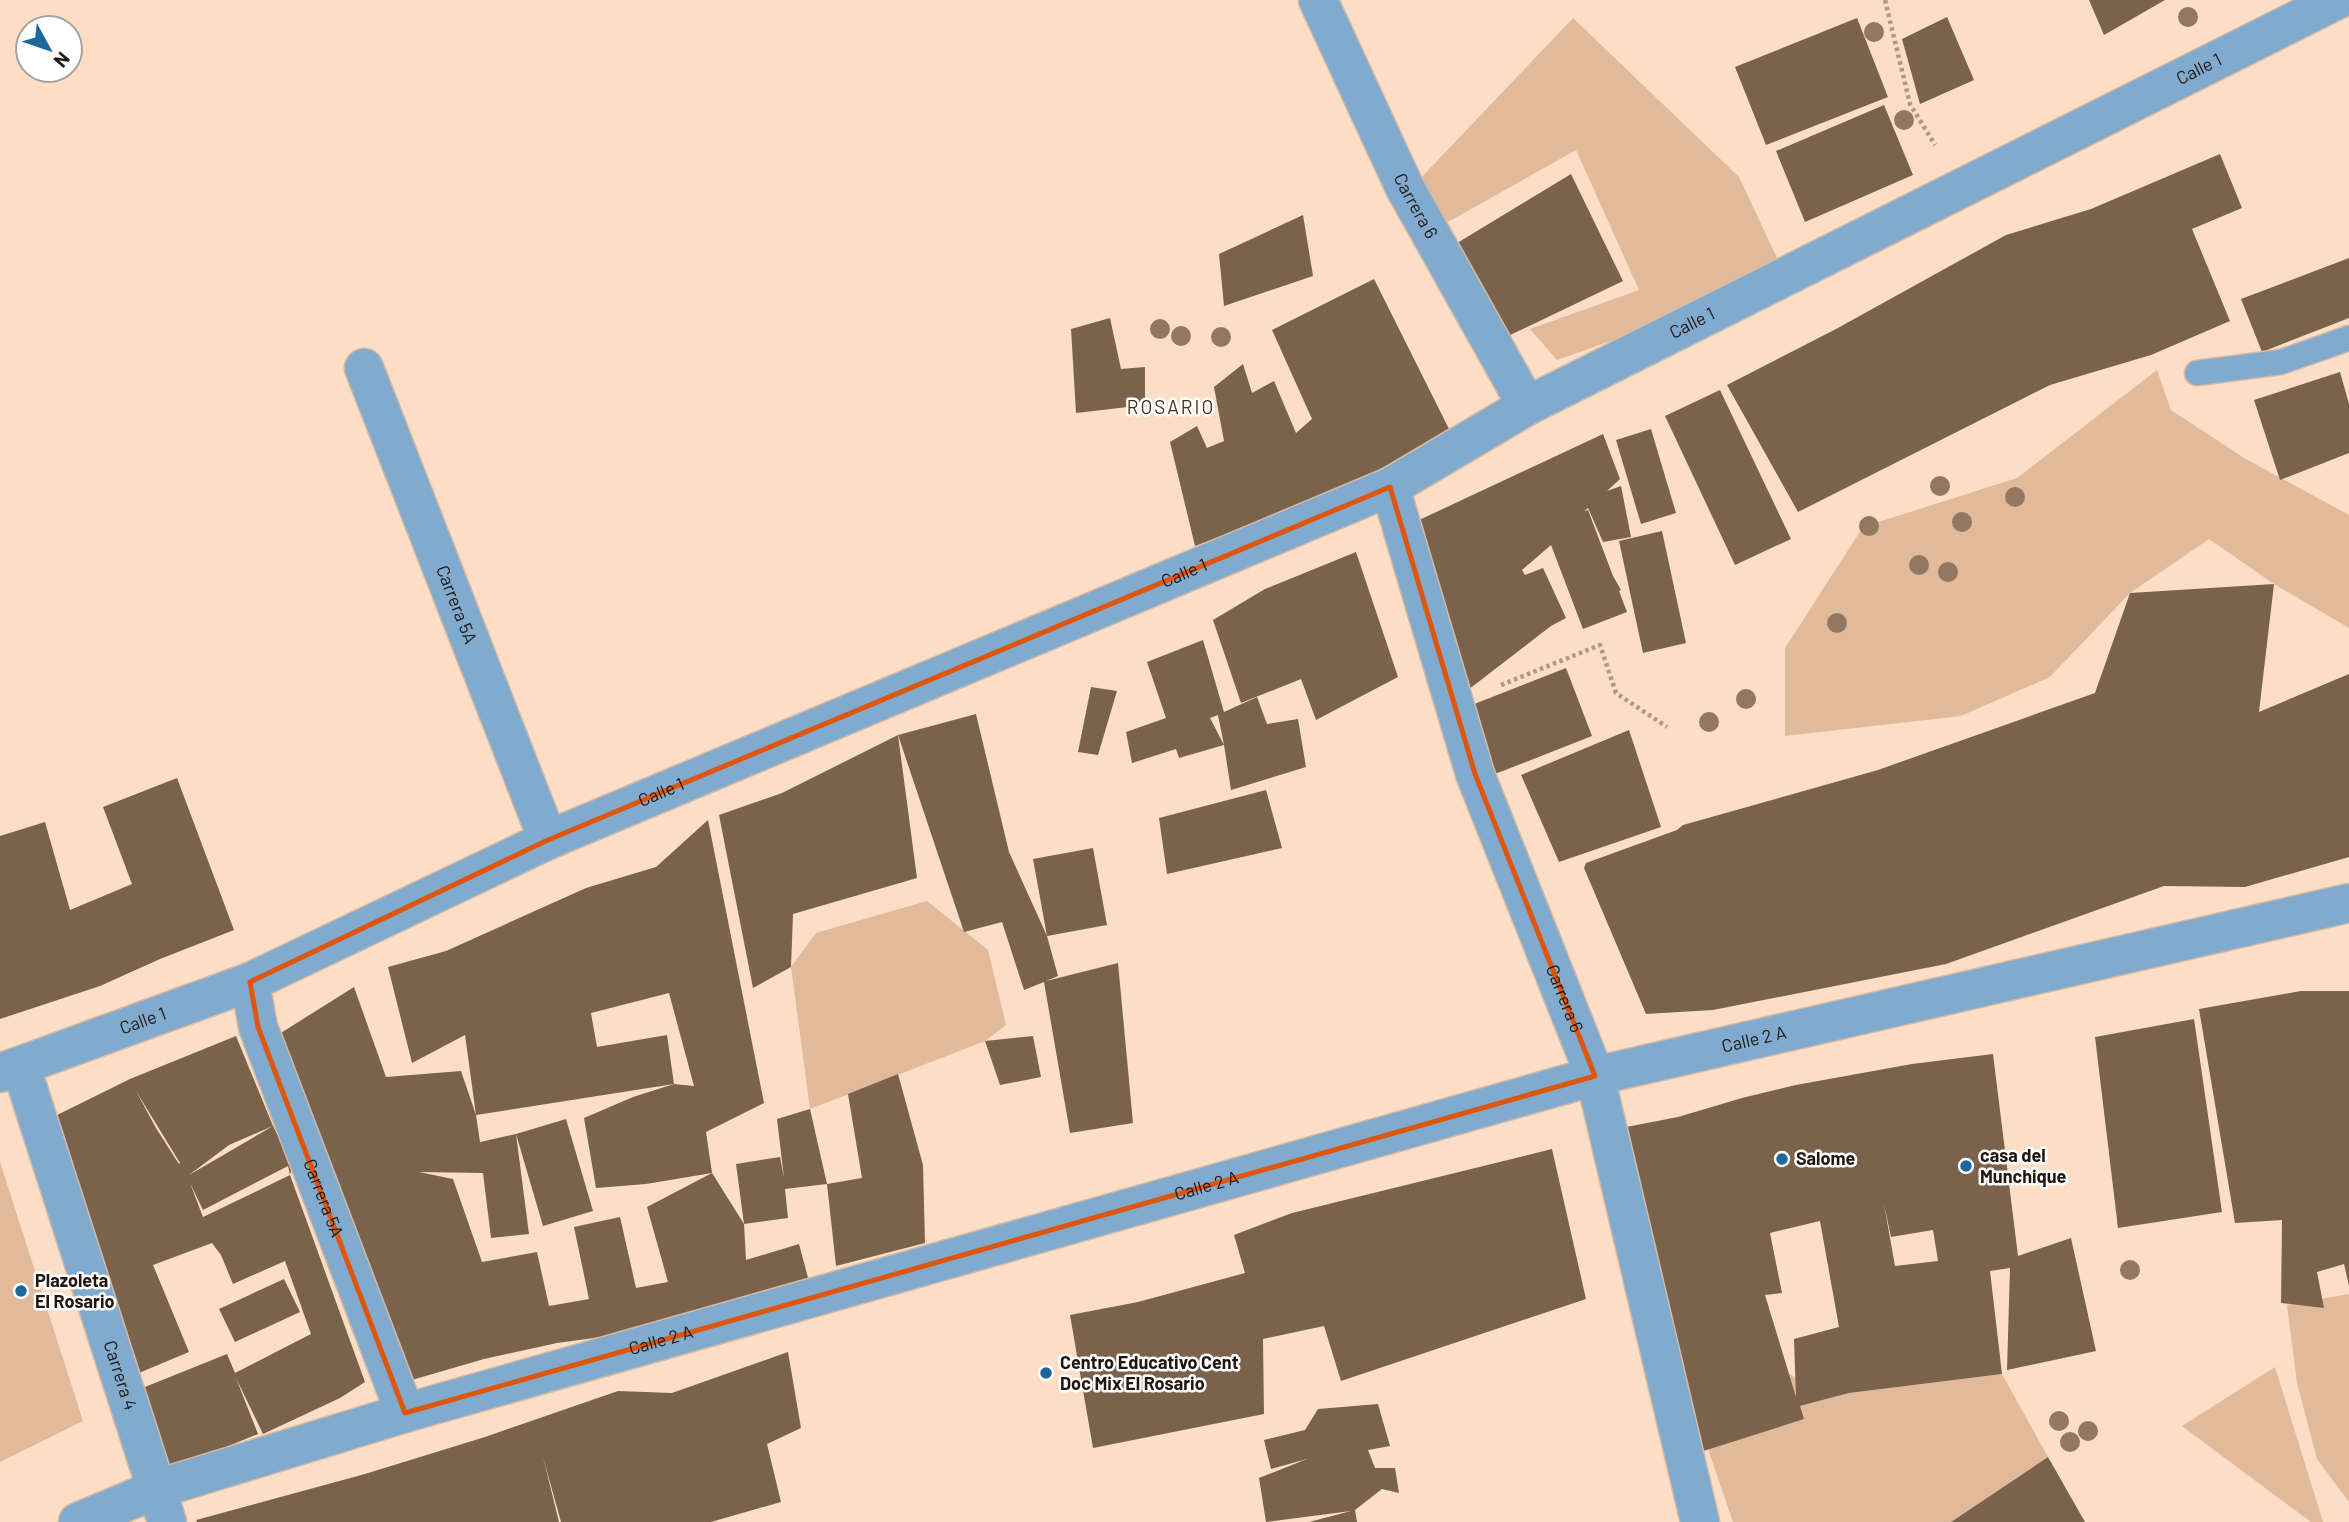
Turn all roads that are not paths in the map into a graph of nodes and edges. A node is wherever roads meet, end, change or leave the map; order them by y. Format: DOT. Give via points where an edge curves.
graph roads {
  1 [pos="1318,0"];
  2 [pos="2337,0"];
  3 [pos="2349,338"];
  4 [pos="364,368"];
  5 [pos="2197,373"];
  6 [pos="1527,406"];
  7 [pos="1390,487"];
  8 [pos="548,840"];
  9 [pos="2349,903"];
  10 [pos="250,982"];
  11 [pos="10,1070"];
  12 [pos="1595,1076"];
  13 [pos="405,1413"];
  14 [pos="162,1505"];
  15 [pos="78,1522"];
  16 [pos="1700,1522"];
  1 -- 6 [label="street, Carrera 6" via="1404,186"];
  2 -- 6 [label="street, Calle 1"];
  3 -- 5 [label="lane" via="2281,362"];
  4 -- 8 [label="street, Carrera 5A"];
  6 -- 7 [label="street, Calle 1"];
  7 -- 8 [label="street, Calle 1"];
  7 -- 12 [label="street, Carrera 6" via="1475,774"];
  8 -- 10 [label="street, Calle 1"];
  9 -- 12 [label="street, Calle 2 A"];
  10 -- 11 [label="street, Calle 1"];
  10 -- 13 [label="street, Carrera 5A" via="258,1027"];
  11 -- 14 [label="street, Carrera 4"];
  12 -- 13 [label="street, Calle 2 A"];
  12 -- 16 [label="street, Carrera 6"];
  13 -- 14 [label="street, Calle 2 A"];
  14 -- 15 [label="street, Calle 2 A"];
}
